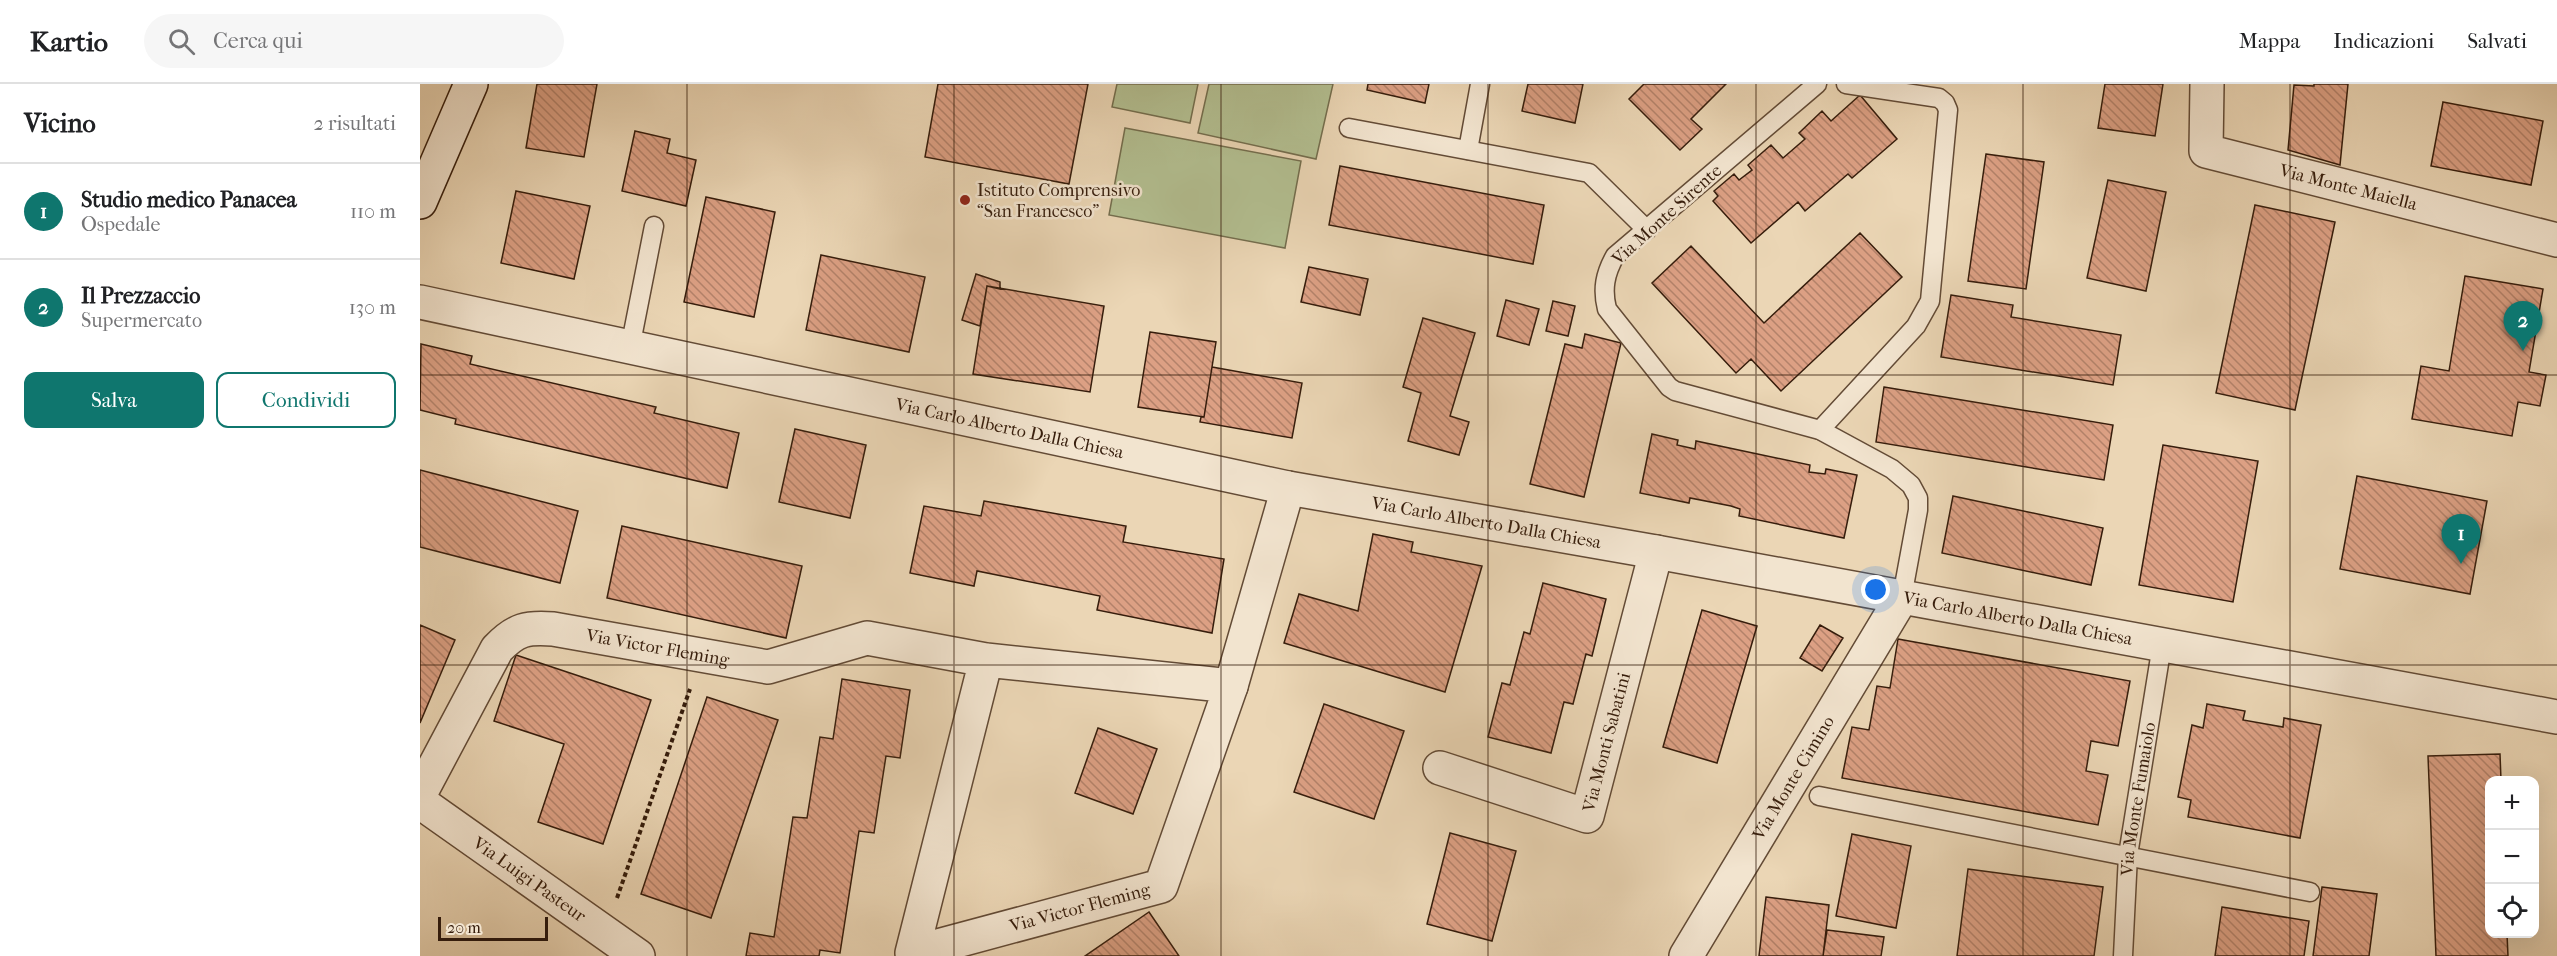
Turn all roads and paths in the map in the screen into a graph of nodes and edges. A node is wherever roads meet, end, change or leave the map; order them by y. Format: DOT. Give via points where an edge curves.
graph roads {
  1 [pos="471,84"];
  2 [pos="1480,84"];
  3 [pos="1817,84"];
  4 [pos="1846,84"];
  5 [pos="2207,84"];
  6 [pos="1348,128"];
  7 [pos="1468,150"];
  8 [pos="420,202"];
  9 [pos="654,226"];
  10 [pos="1647,230"];
  11 [pos="2557,240"];
  12 [pos="420,302"];
  13 [pos="630,348"];
  14 [pos="1820,430"];
  15 [pos="1288,488"];
  16 [pos="1656,552"];
  17 [pos="1902,597"];
  18 [pos="2162,645"];
  19 [pos="701,655"];
  20 [pos="986,660"];
  21 [pos="1231,686"];
  22 [pos="2557,717"];
  23 [pos="1440,768"];
  24 [pos="420,794"];
  25 [pos="1819,796"];
  26 [pos="420,802"];
  27 [pos="2128,855"];
  28 [pos="2310,892"];
  29 [pos="605,932"];
  30 [pos="911,954"];
  31 [pos="638,956"];
  32 [pos="1686,956"];
  33 [pos="2124,956"];
  1 -- 8 [label="street"];
  2 -- 7 [label="lane"];
  3 -- 10 [label="lane, Via Monte Sirente"];
  4 -- 14 [label="lane" via="1939,99 1948,110 1930,301 1916,326"];
  5 -- 11 [label="street, Via Monte Maiella" via="2206,151"];
  6 -- 7 [label="lane"];
  7 -- 10 [label="lane" via="1589,173"];
  9 -- 13 [label="lane"];
  10 -- 14 [label="lane, Via Monte Sirente" via="1615,256 1606,271 1603,293 1607,309 1669,387"];
  12 -- 13 [label="street, Via Carlo Alberto Dalla Chiesa"];
  13 -- 15 [label="street, Via Carlo Alberto Dalla Chiesa"];
  14 -- 17 [label="lane, Via Monte Sirente" via="1892,469 1911,484 1918,498"];
  15 -- 16 [label="street, Via Carlo Alberto Dalla Chiesa"];
  15 -- 21 [label="street, Via Victor Fleming"];
  16 -- 17 [label="street, Via Carlo Alberto Dalla Chiesa"];
  16 -- 23 [label="street, Via Monti Sabatini" via="1587,816"];
  17 -- 18 [label="street, Via Carlo Alberto Dalla Chiesa"];
  17 -- 32 [label="street, Via Monte Cimino"];
  18 -- 22 [label="street, Via Carlo Alberto Dalla Chiesa"];
  18 -- 27 [label="lane, Via Monte Fumaiolo"];
  19 -- 20 [label="street, Via Victor Fleming" via="768,667 867,638"];
  19 -- 24 [label="street, Via Victor Fleming" via="554,629 531,627 510,635 497,649"];
  19 -- 29 [label="path"];
  20 -- 21 [label="street, Via Victor Fleming"];
  20 -- 30 [label="street, Via Victor Fleming"];
  21 -- 30 [label="street, Via Victor Fleming" via="1161,886"];
  25 -- 27 [label="lane"];
  26 -- 29 [label="street, Via Luigi Pasteur"];
  27 -- 28 [label="lane"];
  27 -- 33 [label="lane, Via Monte Fumaiolo"];
  29 -- 31 [label="street, Via Luigi Pasteur"];
}
